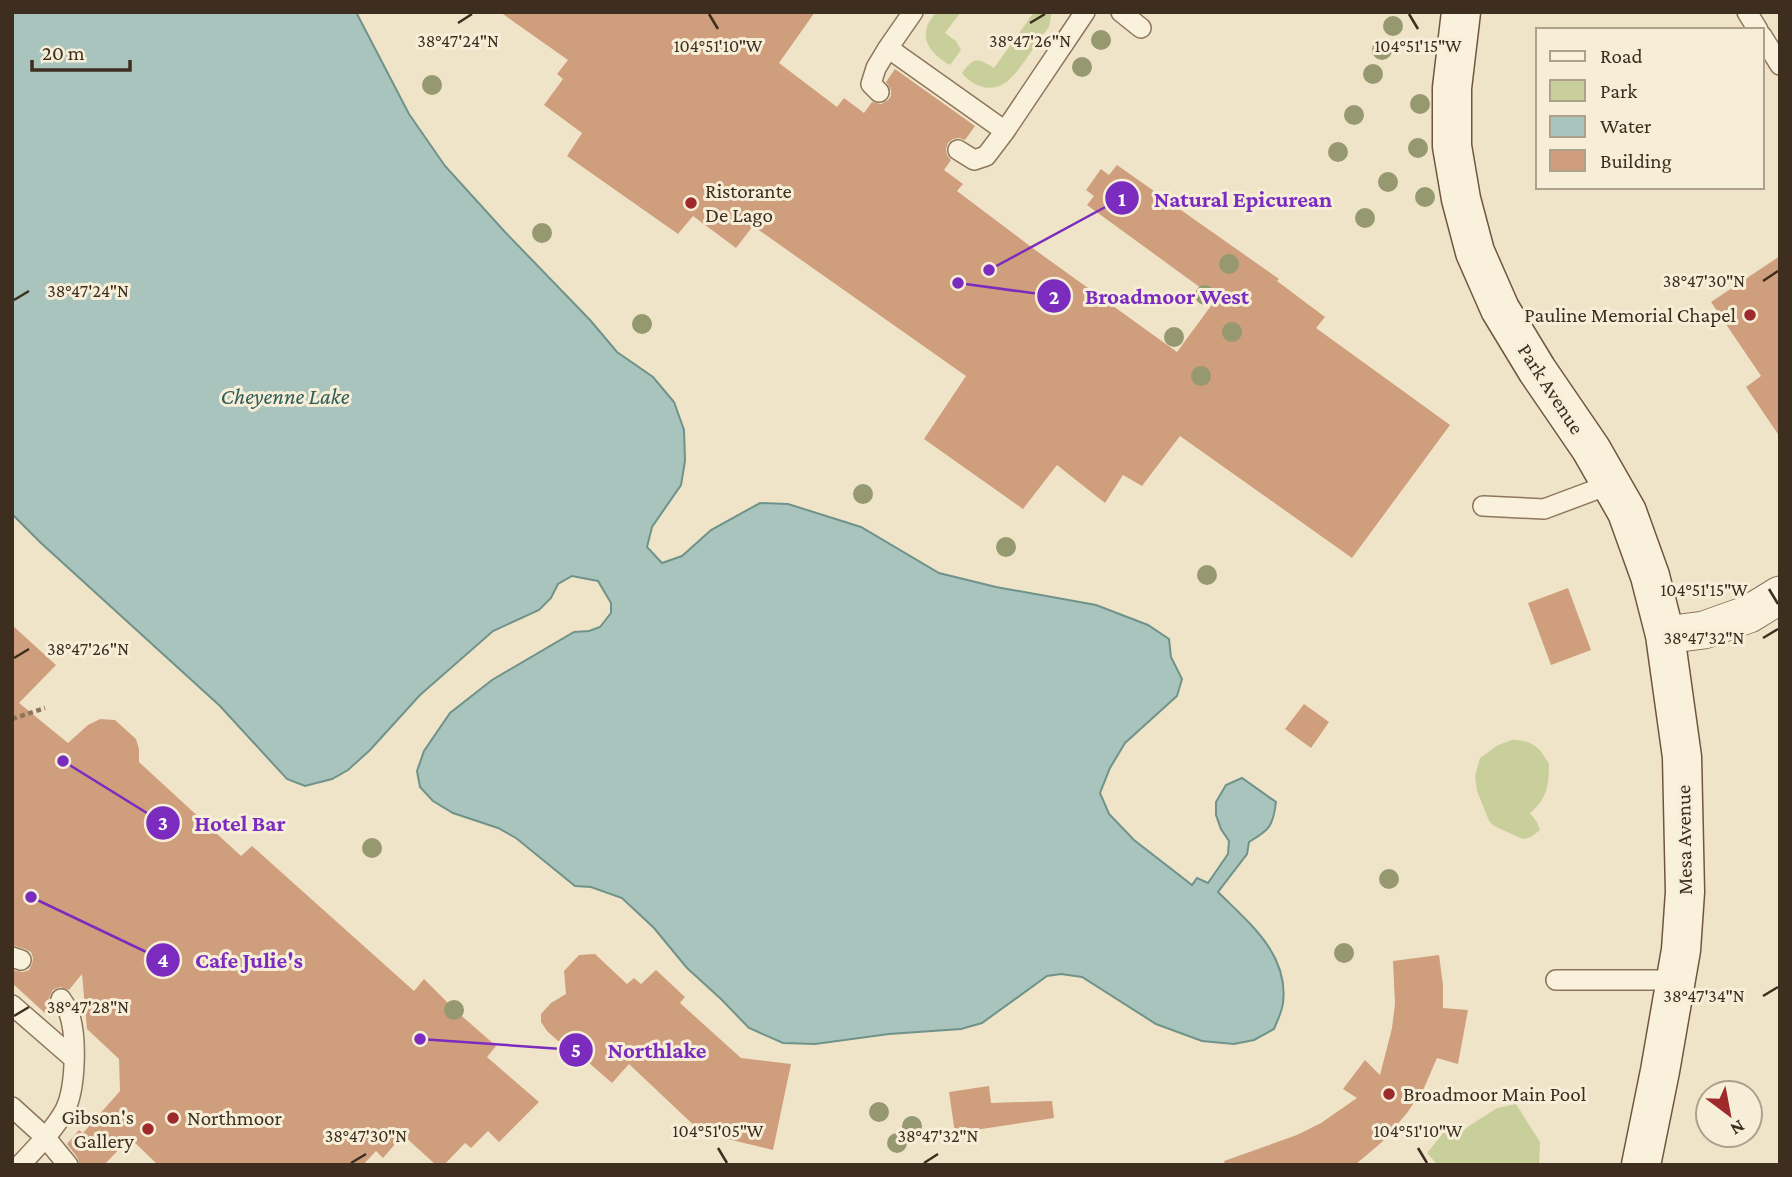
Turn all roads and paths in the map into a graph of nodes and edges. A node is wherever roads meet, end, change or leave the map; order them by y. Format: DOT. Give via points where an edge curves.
graph roads {
  1 [pos="913,12"];
  2 [pos="1085,12"];
  3 [pos="1121,12"];
  4 [pos="1461,12"];
  5 [pos="1747,12"];
  6 [pos="1141,28"];
  7 [pos="1757,28"];
  8 [pos="1764,39"];
  9 [pos="888,48"];
  10 [pos="1780,65"];
  11 [pos="879,92"];
  12 [pos="1005,131"];
  13 [pos="958,150"];
  14 [pos="1611,484"];
  15 [pos="1483,506"];
  16 [pos="1780,596"];
  17 [pos="1665,635"];
  18 [pos="45,708"];
  19 [pos="12,719"];
  20 [pos="1556,980"];
  21 [pos="1676,981"];
  22 [pos="61,999"];
  23 [pos="12,1005"];
  24 [pos="73,1058"];
  25 [pos="12,1107"];
  26 [pos="46,1137"];
  27 [pos="20,1165"];
  28 [pos="68,1165"];
  29 [pos="1642,1165"];
  1 -- 9 [label="lane"];
  2 -- 12 [label="lane"];
  3 -- 6 [label="lane"];
  4 -- 14 [label="street, Park Avenue" via="1452,88 1452,146 1475,252 1500,309"];
  5 -- 7 [label="lane"];
  8 -- 10 [label="lane"];
  9 -- 11 [label="lane" via="871,84"];
  9 -- 12 [label="lane"];
  12 -- 13 [label="lane" via="986,156 974,160"];
  14 -- 15 [label="lane" via="1544,509"];
  14 -- 17 [label="street, Park Avenue" via="1627,512 1650,576"];
  16 -- 17 [label="street" via="1749,614 1704,630"];
  17 -- 21 [label="street, Mesa Avenue" via="1682,757 1685,836"];
  18 -- 19 [label="path"];
  20 -- 21 [label="lane"];
  21 -- 29 [label="street, Mesa Avenue"];
  22 -- 24 [label="lane" via="74,1034"];
  23 -- 24 [label="lane"];
  24 -- 26 [label="lane" via="71,1092"];
  25 -- 26 [label="lane"];
  26 -- 27 [label="lane"];
  26 -- 28 [label="lane"];
}
